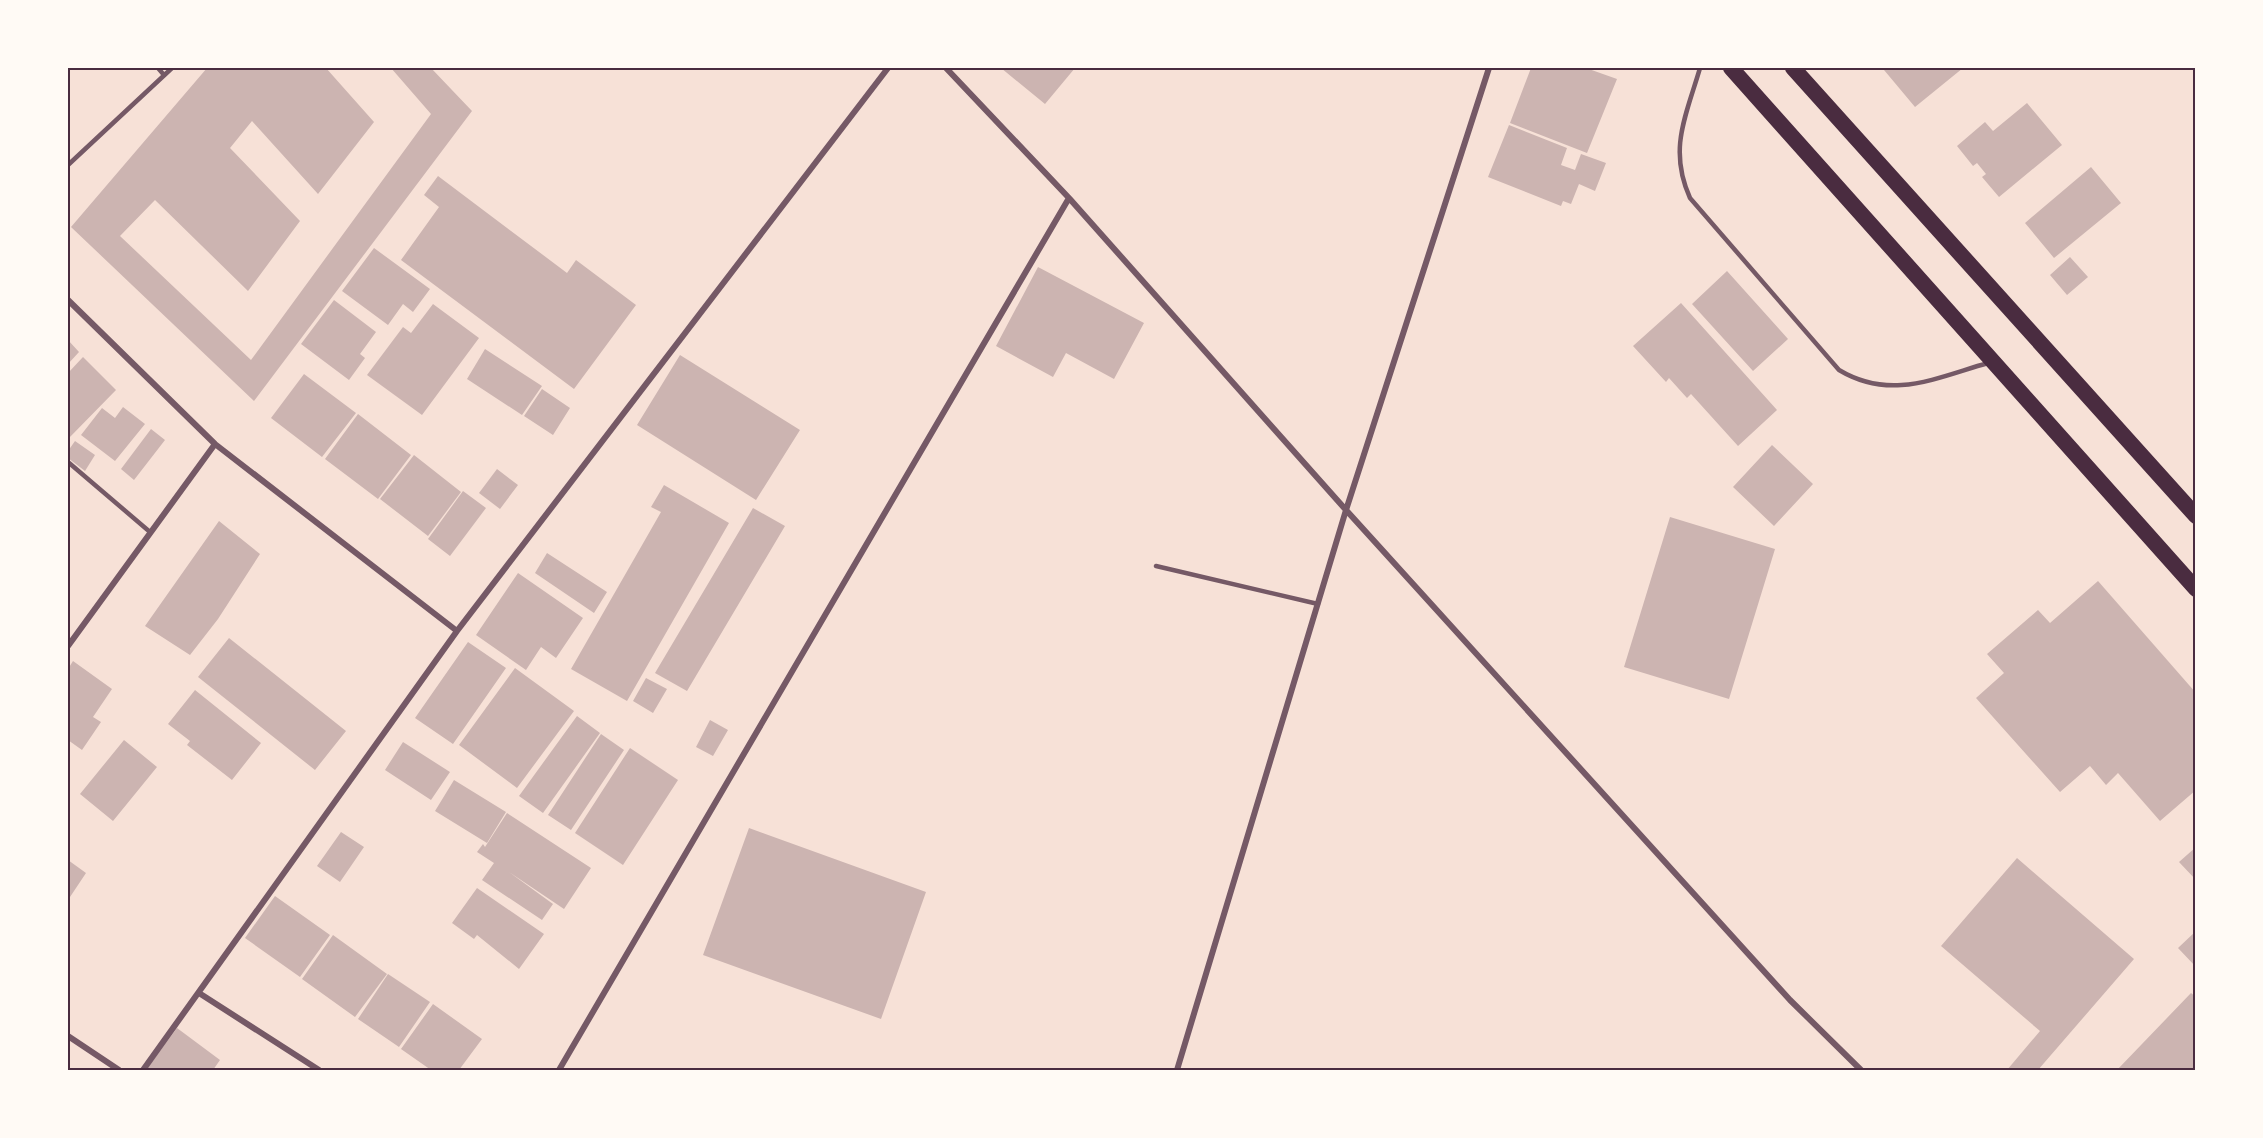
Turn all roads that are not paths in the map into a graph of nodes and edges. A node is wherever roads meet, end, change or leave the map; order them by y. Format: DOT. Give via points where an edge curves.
graph roads {
  1 [pos="158,68"];
  2 [pos="172,68"];
  3 [pos="888,68"];
  4 [pos="946,68"];
  5 [pos="1488,68"];
  6 [pos="1700,68"];
  7 [pos="1731,68"];
  8 [pos="1793,68"];
  9 [pos="164,75"];
  10 [pos="68,165"];
  11 [pos="1069,198"];
  12 [pos="68,300"];
  13 [pos="1992,362"];
  14 [pos="215,444"];
  15 [pos="68,462"];
  16 [pos="1346,510"];
  17 [pos="2196,516"];
  18 [pos="150,532"];
  19 [pos="1156,566"];
  20 [pos="2196,589"];
  21 [pos="1318,604"];
  22 [pos="457,632"];
  23 [pos="68,646"];
  24 [pos="199,993"];
  25 [pos="68,1036"];
  26 [pos="119,1071"];
  27 [pos="143,1071"];
  28 [pos="320,1071"];
  29 [pos="559,1071"];
  30 [pos="1177,1071"];
  31 [pos="1861,1071"];
  1 -- 9 [label="lane"];
  2 -- 9 [label="lane"];
  3 -- 22 [label="street"];
  4 -- 11 [label="street"];
  5 -- 16 [label="street"];
  6 -- 13 [label="lane" via="1679,143 1678,162 1690,198 1839,370 1855,380 1890,387 1908,386"];
  7 -- 13 [label="highway"];
  8 -- 17 [label="highway"];
  9 -- 10 [label="lane"];
  11 -- 16 [label="street"];
  11 -- 29 [label="street"];
  12 -- 14 [label="street"];
  13 -- 20 [label="highway"];
  14 -- 18 [label="street"];
  14 -- 22 [label="street"];
  15 -- 18 [label="lane"];
  16 -- 21 [label="street"];
  16 -- 31 [label="street" via="1790,1000"];
  18 -- 23 [label="street"];
  19 -- 21 [label="lane"];
  21 -- 30 [label="street"];
  22 -- 24 [label="street"];
  24 -- 27 [label="street"];
  24 -- 28 [label="street"];
  25 -- 26 [label="street"];
}
